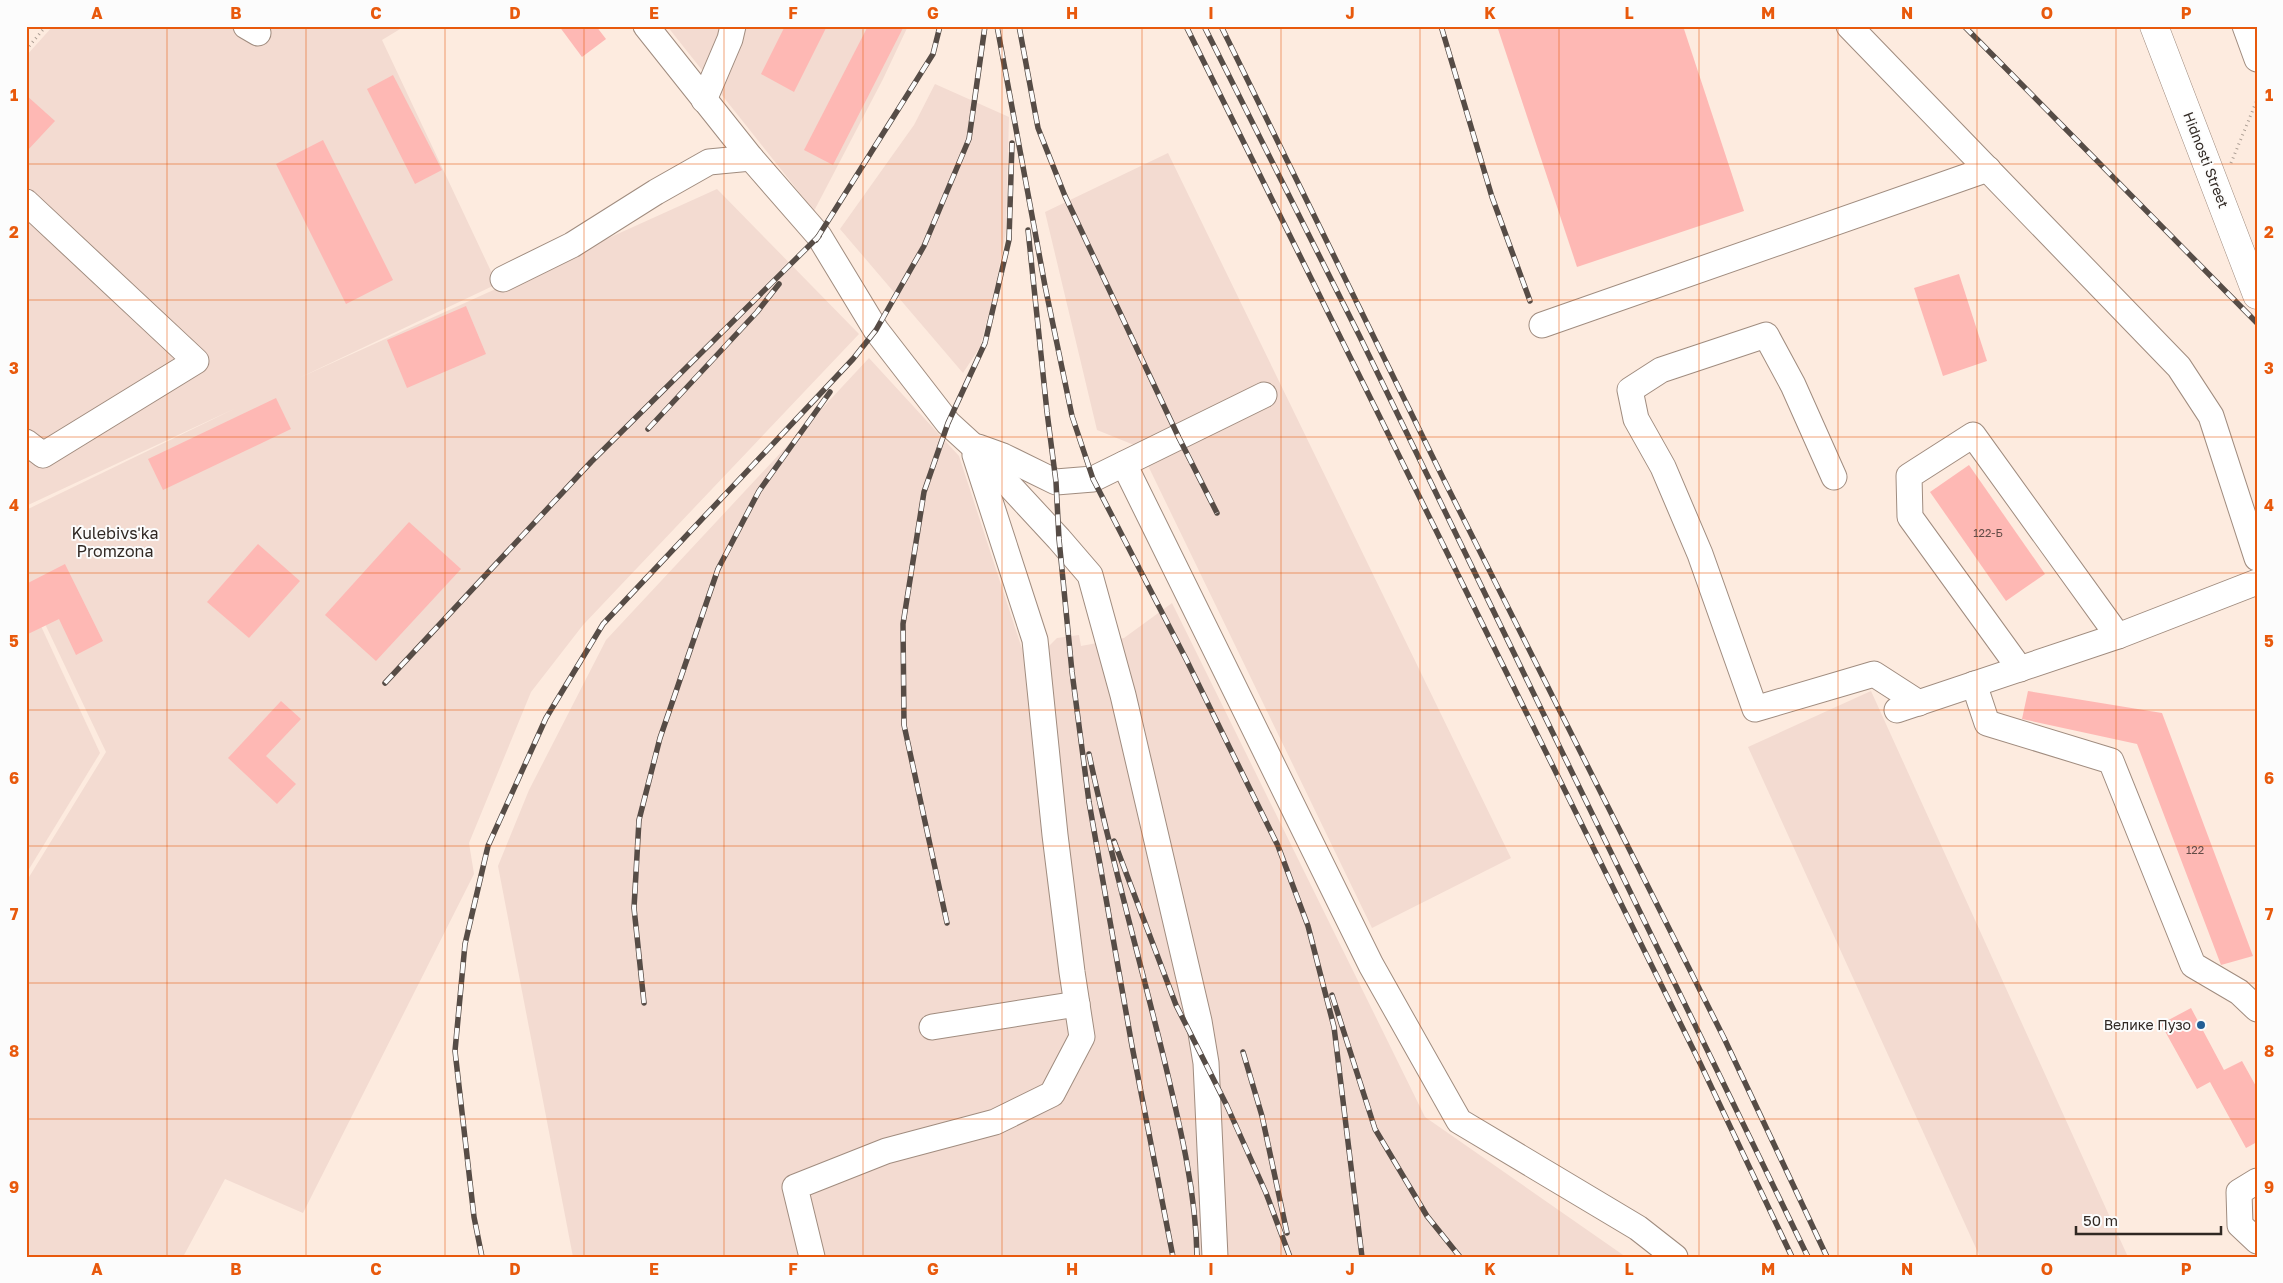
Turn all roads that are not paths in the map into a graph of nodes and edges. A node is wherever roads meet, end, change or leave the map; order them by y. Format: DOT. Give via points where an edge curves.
graph roads {
  1 [pos="246,26"];
  2 [pos="257,26"];
  3 [pos="646,26"];
  4 [pos="733,26"];
  5 [pos="1849,26"];
  6 [pos="2154,26"];
  7 [pos="2245,26"];
  8 [pos="2257,59"];
  9 [pos="704,100"];
  10 [pos="752,158"];
  11 [pos="1988,169"];
  12 [pos="26,202"];
  13 [pos="503,279"];
  14 [pos="2257,295"];
  15 [pos="1542,325"];
  16 [pos="1264,395"];
  17 [pos="971,444"];
  18 [pos="32,449"];
  19 [pos="1124,464"];
  20 [pos="1834,477"];
  21 [pos="2257,558"];
  22 [pos="2257,582"];
  23 [pos="2118,636"];
  24 [pos="2020,669"];
  25 [pos="1974,684"];
  26 [pos="1077,1004"];
  27 [pos="2257,1010"];
  28 [pos="932,1027"];
  29 [pos="2257,1182"];
  30 [pos="2257,1241"];
  31 [pos="812,1257"];
  32 [pos="1215,1257"];
  33 [pos="1675,1257"];
  1 -- 2 [label="street" via="258,33"];
  3 -- 9 [label="street"];
  4 -- 9 [label="street"];
  5 -- 11 [label="street"];
  6 -- 14 [label="main road, Hidnosti Street"];
  7 -- 8 [label="street"];
  9 -- 10 [label="street"];
  10 -- 13 [label="street" via="709,162 572,245"];
  10 -- 17 [label="street" via="819,236 876,330 948,423"];
  11 -- 15 [label="street"];
  11 -- 21 [label="street" via="2179,367 2211,416"];
  12 -- 18 [label="street" via="196,361"];
  16 -- 19 [label="street"];
  17 -- 19 [label="street" via="1056,482 1093,479"];
  17 -- 26 [label="street" via="1035,640"];
  17 -- 32 [label="street" via="1090,575 1123,695 1199,1022 1206,1063"];
  19 -- 33 [label="street" via="1371,965 1459,1121 1638,1228"];
  20 -- 25 [label="street" via="1793,385 1766,335 1661,370 1630,390 1636,419 1663,467 1700,554 1755,709 1874,674 1908,706"];
  22 -- 23 [label="street"];
  23 -- 24 [label="street"];
  23 -- 24 [label="street" via="1973,435 1909,476 1910,516"];
  24 -- 25 [label="street"];
  25 -- 27 [label="street" via="1987,723 2111,761 2193,965 2239,992"];
  26 -- 28 [label="street"];
  26 -- 31 [label="street" via="1082,1037 1052,1094 995,1122 886,1151 795,1187"];
  29 -- 30 [label="street" via="2239,1192 2240,1225"];
}
